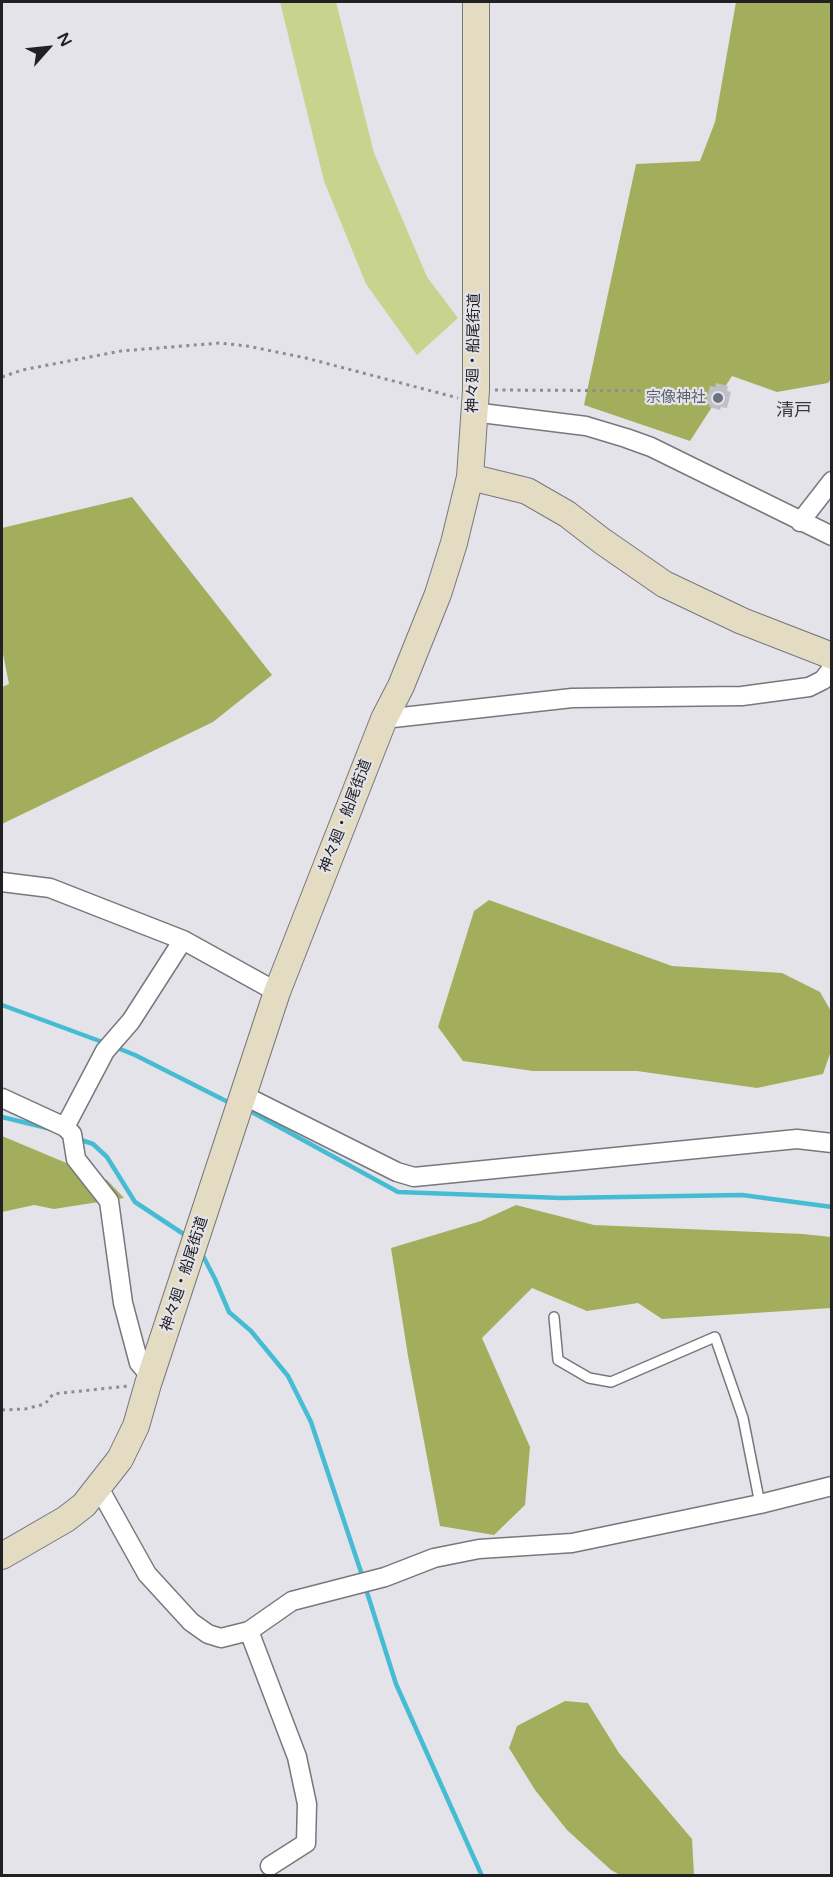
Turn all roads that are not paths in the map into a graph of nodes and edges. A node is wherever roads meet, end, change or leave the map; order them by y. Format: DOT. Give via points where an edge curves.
graph roads {
  1 [pos="476,2"];
  2 [pos="474,401"];
  3 [pos="470,477"];
  4 [pos="831,481"];
  5 [pos="800,522"];
  6 [pos="831,536"];
  7 [pos="831,656"];
  8 [pos="831,668"];
  9 [pos="384,719"];
  10 [pos="2,882"];
  11 [pos="183,940"];
  12 [pos="277,992"];
  13 [pos="2,1098"];
  14 [pos="241,1102"];
  15 [pos="71,1136"];
  16 [pos="831,1143"];
  17 [pos="554,1317"];
  18 [pos="149,1380"];
  19 [pos="831,1486"];
  20 [pos="99,1488"];
  21 [pos="760,1504"];
  22 [pos="2,1556"];
  23 [pos="249,1631"];
  24 [pos="270,1866"];
  1 -- 2 [label="street, 神々廻・船尾街道"];
  2 -- 3 [label="street, 神々廻・船尾街道"];
  2 -- 5 [label="street" via="586,426 651,447"];
  3 -- 7 [label="street" via="527,491 567,514 663,584"];
  3 -- 9 [label="street, 神々廻・船尾街道" via="438,594"];
  4 -- 5 [label="street"];
  5 -- 6 [label="street"];
  8 -- 9 [label="street" via="823,680 809,687 742,696 572,698"];
  9 -- 12 [label="street, 神々廻・船尾街道"];
  10 -- 11 [label="street" via="50,888"];
  11 -- 12 [label="street"];
  11 -- 15 [label="street" via="131,1021 105,1051"];
  12 -- 14 [label="street, 神々廻・船尾街道"];
  13 -- 15 [label="street"];
  14 -- 16 [label="street" via="414,1177 797,1139"];
  14 -- 18 [label="street, 神々廻・船尾街道"];
  15 -- 18 [label="street" via="76,1159 110,1202 123,1303 139,1363"];
  17 -- 21 [label="lane" via="558,1360 589,1378 611,1382 715,1337 743,1418"];
  18 -- 20 [label="street, 神々廻・船尾街道" via="136,1426 120,1460"];
  19 -- 21 [label="street"];
  20 -- 22 [label="street, 神々廻・船尾街道" via="66,1519"];
  20 -- 23 [label="street" via="147,1574 191,1622 221,1638"];
  21 -- 23 [label="street" via="572,1543 479,1549 434,1557 385,1577 292,1601"];
  23 -- 24 [label="street" via="297,1757 308,1804 306,1843"];
}
